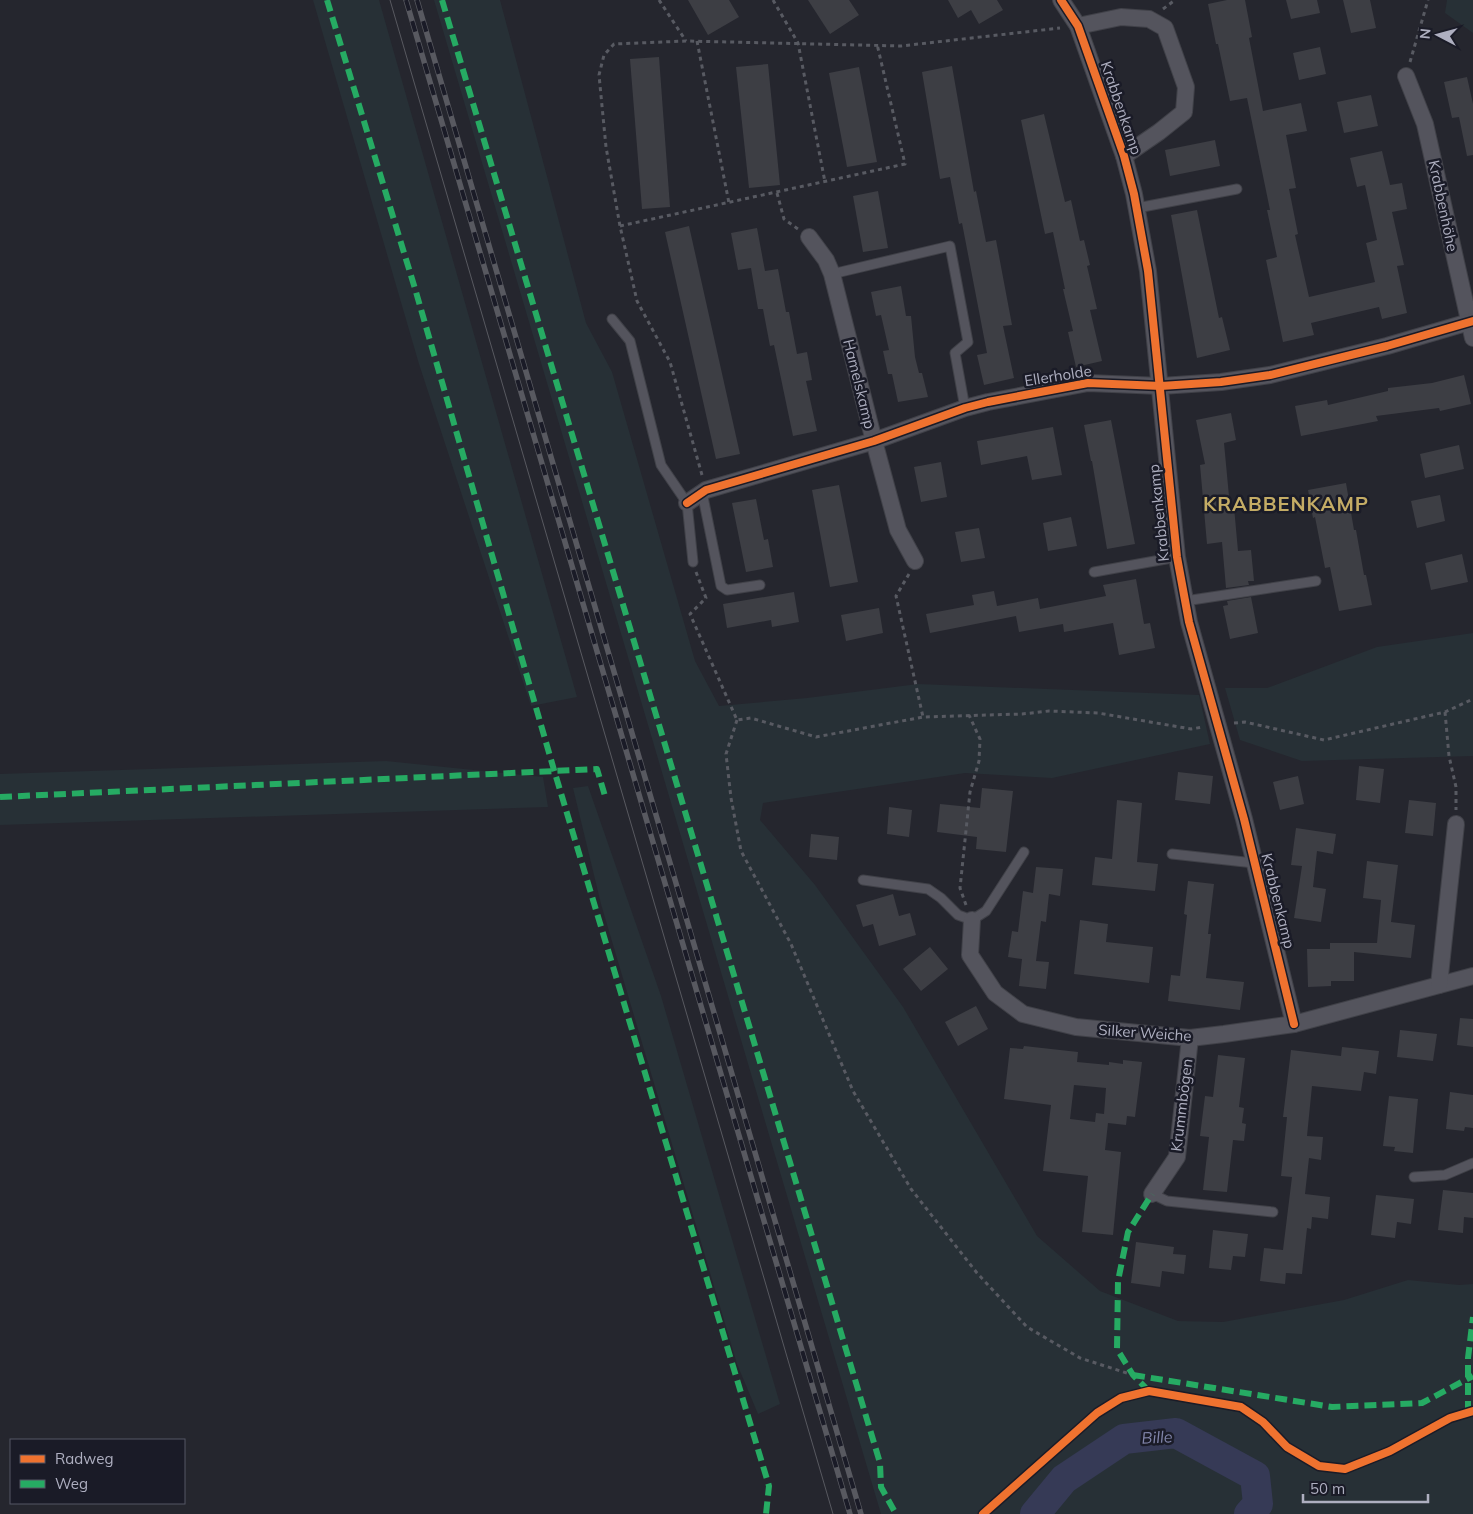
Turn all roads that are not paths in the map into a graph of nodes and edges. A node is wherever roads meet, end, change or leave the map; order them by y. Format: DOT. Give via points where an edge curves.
graph roads {
  1 [pos="1061,0"];
  2 [pos="1078,26"];
  3 [pos="1406,76"];
  4 [pos="1124,156"];
  5 [pos="1237,189"];
  6 [pos="1137,208"];
  7 [pos="809,236"];
  8 [pos="832,274"];
  9 [pos="612,319"];
  10 [pos="1471,321"];
  11 [pos="1473,338"];
  12 [pos="1161,386"];
  13 [pos="965,408"];
  14 [pos="874,441"];
  15 [pos="704,491"];
  16 [pos="687,503"];
  17 [pos="1177,557"];
  18 [pos="915,561"];
  19 [pos="693,562"];
  20 [pos="1094,572"];
  21 [pos="1316,581"];
  22 [pos="760,585"];
  23 [pos="1186,601"];
  24 [pos="1456,824"];
  25 [pos="1024,852"];
  26 [pos="1172,854"];
  27 [pos="1254,863"];
  28 [pos="863,880"];
  29 [pos="972,920"];
  30 [pos="1473,976"];
  31 [pos="1439,985"];
  32 [pos="1294,1024"];
  33 [pos="1190,1038"];
  34 [pos="1473,1163"];
  35 [pos="1414,1177"];
  36 [pos="1152,1194"];
  37 [pos="1273,1212"];
  1 -- 2 [label="street, Krabbenkamp"];
  2 -- 4 [label="street, Krabbenkamp"];
  2 -- 4 [label="street, Krabbenkamp" via="1121,17 1150,19 1165,28 1180,70 1186,87 1184,112"];
  3 -- 10 [label="street, Krabbenhöhe" via="1425,124"];
  4 -- 6 [label="street, Krabbenkamp"];
  5 -- 6 [label="lane"];
  6 -- 12 [label="street, Krabbenkamp"];
  7 -- 8 [label="street, Hamelskamp"];
  8 -- 13 [label="lane" via="950,246 968,342 955,353"];
  8 -- 14 [label="street, Hamelskamp"];
  9 -- 16 [label="lane" via="630,341 661,464"];
  10 -- 11 [label="street, Krabbenhöhe"];
  10 -- 12 [label="street, Ellerholde" via="1270,375"];
  12 -- 13 [label="street, Ellerholde" via="1088,383"];
  12 -- 17 [label="street, Krabbenkamp"];
  13 -- 14 [label="street, Ellerholde"];
  14 -- 15 [label="street, Ellerholde"];
  14 -- 18 [label="street, Hamelskamp" via="898,530"];
  15 -- 16 [label="street, Ellerholde"];
  15 -- 22 [label="lane" via="721,586 726,590"];
  16 -- 19 [label="lane"];
  17 -- 20 [label="lane"];
  17 -- 23 [label="street, Krabbenkamp"];
  21 -- 23 [label="lane"];
  23 -- 27 [label="street, Krabbenkamp"];
  24 -- 31 [label="street"];
  25 -- 29 [label="lane" via="986,910"];
  26 -- 27 [label="lane"];
  27 -- 32 [label="street, Krabbenkamp"];
  28 -- 29 [label="lane" via="928,888 958,915"];
  29 -- 33 [label="street, Silker Weiche" via="970,955 995,993 1023,1014 1076,1027"];
  30 -- 31 [label="street, Silker Weiche"];
  31 -- 32 [label="street, Silker Weiche"];
  32 -- 33 [label="street, Silker Weiche"];
  33 -- 36 [label="street, Krummbögen" via="1177,1157"];
  34 -- 35 [label="lane" via="1445,1175"];
  36 -- 37 [label="lane" via="1168,1201"];
}
